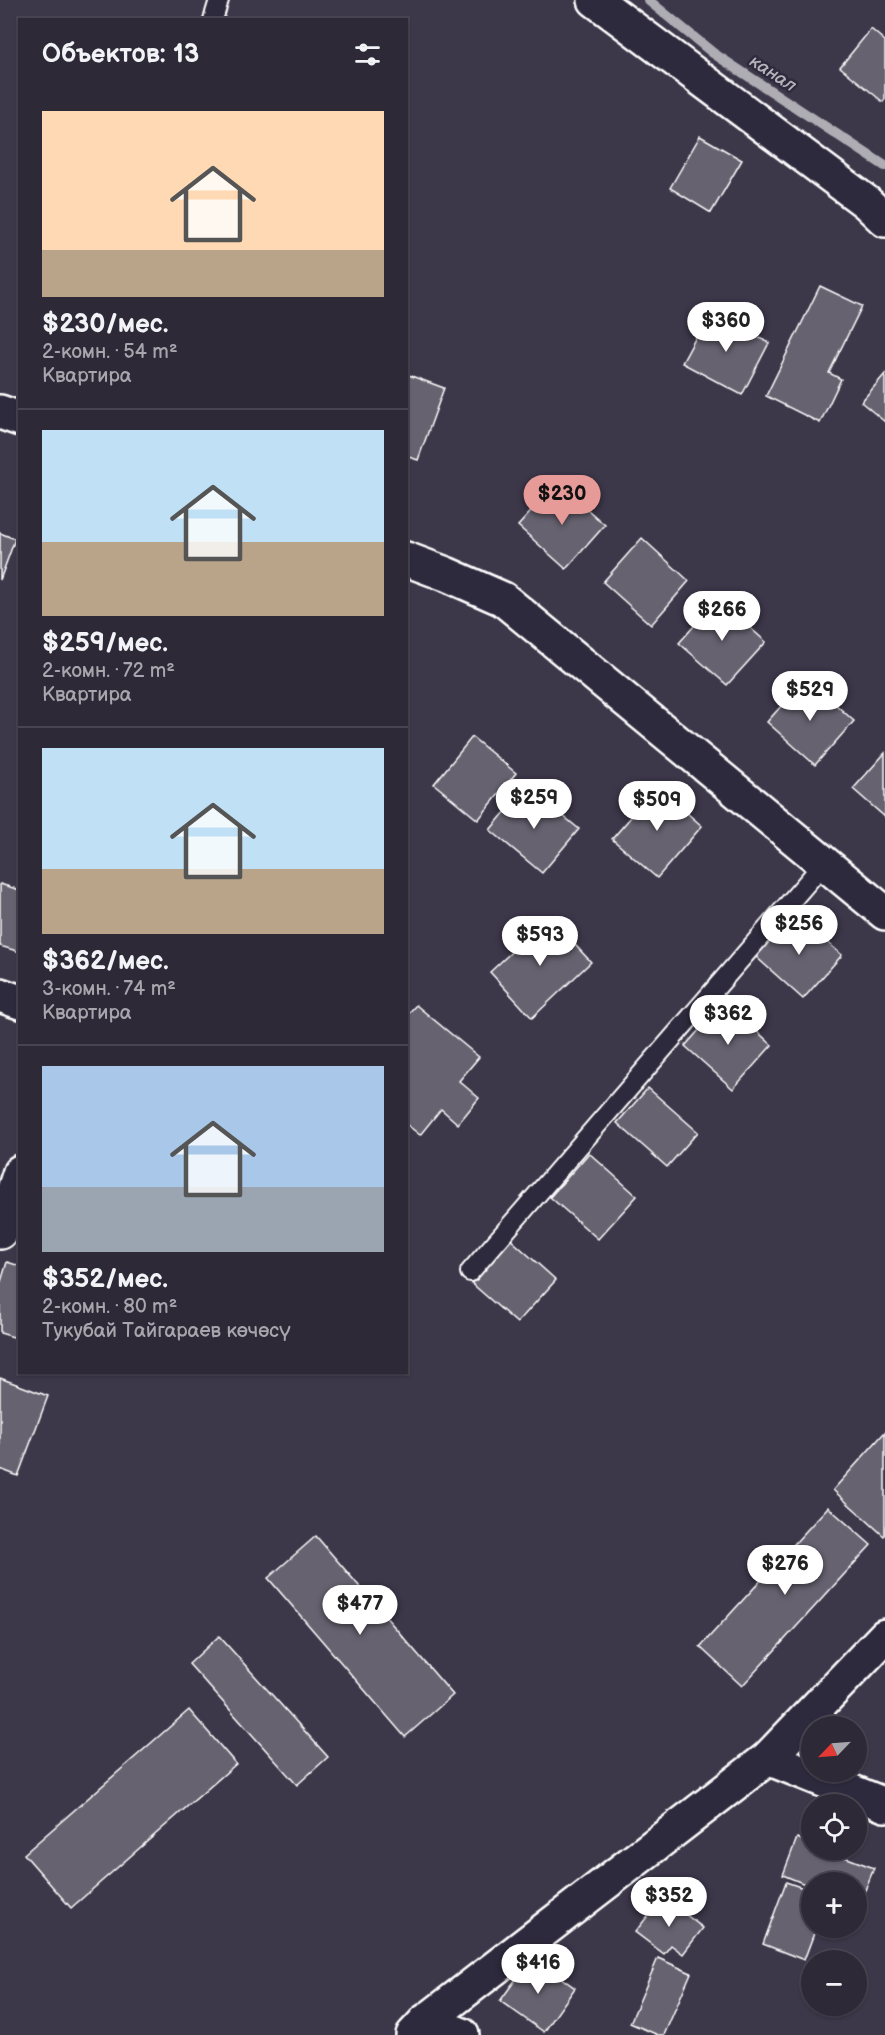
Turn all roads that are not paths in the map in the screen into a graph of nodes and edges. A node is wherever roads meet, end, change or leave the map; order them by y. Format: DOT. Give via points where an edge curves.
graph roads {
  1 [pos="219,0"];
  2 [pos="595,0"];
  3 [pos="214,18"];
  4 [pos="885,220"];
  5 [pos="0,412"];
  6 [pos="18,418"];
  7 [pos="408,560"];
  8 [pos="824,863"];
  9 [pos="885,913"];
  10 [pos="0,995"];
  11 [pos="18,1001"];
  12 [pos="18,1178"];
  13 [pos="0,1232"];
  14 [pos="470,1272"];
  15 [pos="885,1636"];
  16 [pos="768,1758"];
  17 [pos="885,1805"];
  18 [pos="420,2028"];
  19 [pos="462,2035"];
  1 -- 3 [label="lane"];
  2 -- 4 [label="street"];
  5 -- 6 [label="street"];
  7 -- 8 [label="street" via="502,599"];
  8 -- 9 [label="street"];
  8 -- 14 [label="lane"];
  10 -- 11 [label="street"];
  12 -- 13 [label="street"];
  15 -- 16 [label="street"];
  16 -- 17 [label="street"];
  16 -- 18 [label="street"];
  18 -- 19 [label="street"];
}
